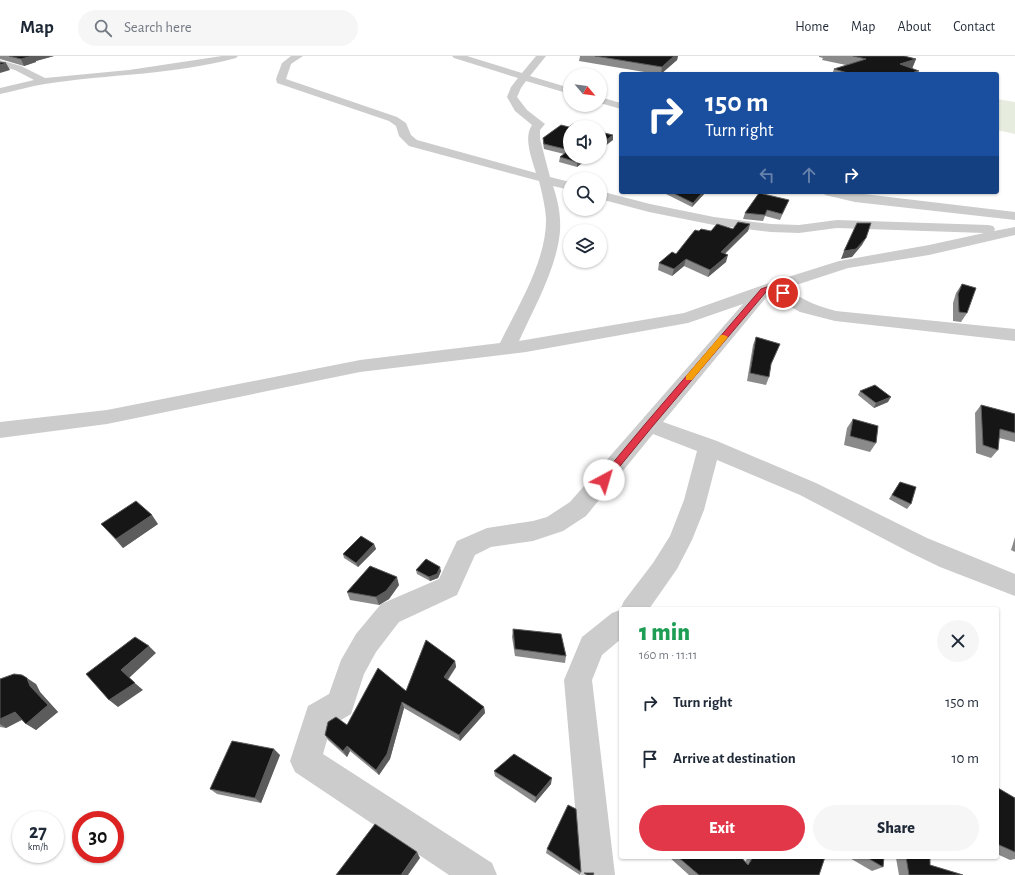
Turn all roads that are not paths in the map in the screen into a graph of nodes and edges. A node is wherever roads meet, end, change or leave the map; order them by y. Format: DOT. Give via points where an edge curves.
graph roads {
  1 [pos="233,56"];
  2 [pos="298,56"];
  3 [pos="457,56"];
  4 [pos="541,56"];
  5 [pos="0,63"];
  6 [pos="524,78"];
  7 [pos="44,81"];
  8 [pos="563,90"];
  9 [pos="0,91"];
  10 [pos="607,102"];
  11 [pos="619,105"];
  12 [pos="543,179"];
  13 [pos="563,184"];
  14 [pos="838,194"];
  15 [pos="607,196"];
  16 [pos="1015,216"];
  17 [pos="1015,230"];
  18 [pos="770,288"];
  19 [pos="1015,335"];
  20 [pos="504,349"];
  21 [pos="649,425"];
  22 [pos="0,430"];
  23 [pos="709,448"];
  24 [pos="1015,585"];
  25 [pos="635,607"];
  26 [pos="619,624"];
  27 [pos="480,875"];
  28 [pos="598,875"];
  1 -- 7 [label="street" via="215,61 129,73"];
  2 -- 12 [label="street" via="287,63 281,81 393,119 402,125 403,133 413,142"];
  3 -- 6 [label="street"];
  4 -- 6 [label="street"];
  5 -- 7 [label="street" via="18,68"];
  6 -- 8 [label="street"];
  6 -- 12 [label="street" via="512,97 516,105 538,124 534,136"];
  7 -- 9 [label="street"];
  10 -- 11 [label="street"];
  12 -- 13 [label="street"];
  12 -- 20 [label="street" via="552,208 553,232 545,262"];
  14 -- 16 [label="street"];
  15 -- 17 [label="street" via="649,208 771,228 799,229 837,224"];
  17 -- 18 [label="street" via="929,250 845,264"];
  18 -- 19 [label="street" via="806,308 835,316"];
  18 -- 20 [label="street" via="688,318"];
  18 -- 21 [label="street"];
  20 -- 22 [label="street" via="360,366 107,417"];
  21 -- 23 [label="street"];
  21 -- 27 [label="street" via="578,509 556,524 533,531 487,538 466,548 448,587 390,613 366,642 351,670 341,704 318,717 306,761"];
  23 -- 24 [label="street" via="808,489 949,559"];
  23 -- 25 [label="street" via="702,480 685,531 664,568"];
  26 -- 28 [label="street" via="592,646 578,680"];
}
